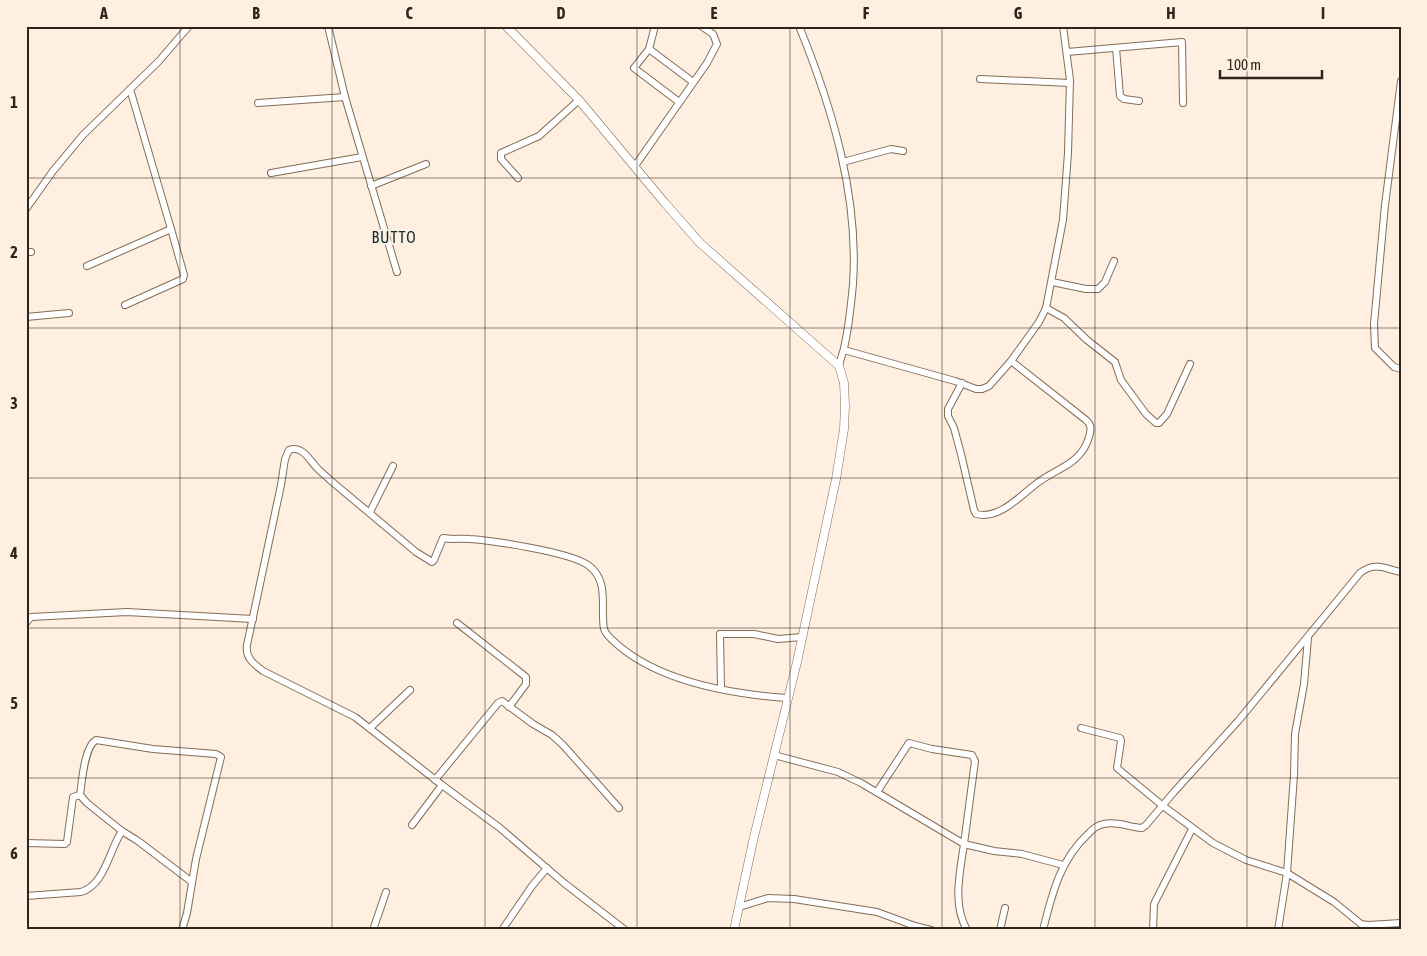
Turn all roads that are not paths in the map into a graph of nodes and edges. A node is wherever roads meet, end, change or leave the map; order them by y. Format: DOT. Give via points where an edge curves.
graph roads {
  1 [pos="189,26"];
  2 [pos="328,26"];
  3 [pos="506,26"];
  4 [pos="655,26"];
  5 [pos="701,26"];
  6 [pos="799,26"];
  7 [pos="1063,26"];
  8 [pos="649,48"];
  9 [pos="1116,48"];
  10 [pos="1066,52"];
  11 [pos="980,78"];
  12 [pos="1401,81"];
  13 [pos="693,82"];
  14 [pos="1070,83"];
  15 [pos="130,89"];
  16 [pos="345,97"];
  17 [pos="579,100"];
  18 [pos="1139,101"];
  19 [pos="679,102"];
  20 [pos="258,103"];
  21 [pos="1183,103"];
  22 [pos="902,151"];
  23 [pos="362,157"];
  24 [pos="843,162"];
  25 [pos="426,164"];
  26 [pos="635,166"];
  27 [pos="271,173"];
  28 [pos="518,178"];
  29 [pos="371,186"];
  30 [pos="26,209"];
  31 [pos="170,230"];
  32 [pos="1114,261"];
  33 [pos="87,266"];
  34 [pos="396,272"];
  35 [pos="1052,282"];
  36 [pos="125,305"];
  37 [pos="1046,308"];
  38 [pos="69,313"];
  39 [pos="26,317"];
  40 [pos="844,350"];
  41 [pos="1010,361"];
  42 [pos="1190,364"];
  43 [pos="839,366"];
  44 [pos="1401,369"];
  45 [pos="962,383"];
  46 [pos="393,466"];
  47 [pos="370,512"];
  48 [pos="1401,572"];
  49 [pos="253,619"];
  50 [pos="26,623"];
  51 [pos="457,623"];
  52 [pos="802,637"];
  53 [pos="1308,637"];
  54 [pos="721,688"];
  55 [pos="410,690"];
  56 [pos="787,698"];
  57 [pos="509,707"];
  58 [pos="370,728"];
  59 [pos="1081,728"];
  60 [pos="774,755"];
  61 [pos="435,780"];
  62 [pos="442,785"];
  63 [pos="877,792"];
  64 [pos="80,795"];
  65 [pos="1163,806"];
  66 [pos="619,808"];
  67 [pos="412,826"];
  68 [pos="1192,829"];
  69 [pos="122,831"];
  70 [pos="26,843"];
  71 [pos="964,844"];
  72 [pos="1063,866"];
  73 [pos="547,868"];
  74 [pos="1287,873"];
  75 [pos="192,882"];
  76 [pos="386,892"];
  77 [pos="26,896"];
  78 [pos="739,907"];
  79 [pos="1005,908"];
  80 [pos="1401,923"];
  81 [pos="1361,927"];
  82 [pos="914,928"];
  83 [pos="182,930"];
  84 [pos="373,930"];
  85 [pos="502,930"];
  86 [pos="625,930"];
  87 [pos="734,930"];
  88 [pos="931,930"];
  89 [pos="967,930"];
  90 [pos="1000,930"];
  91 [pos="1043,930"];
  92 [pos="1153,930"];
  93 [pos="1278,930"];
  1 -- 15 [label="street"];
  2 -- 16 [label="street"];
  3 -- 17 [label="street"];
  4 -- 8 [label="street"];
  5 -- 13 [label="street" via="713,34 717,44"];
  6 -- 24 [label="street" via="837,133"];
  7 -- 10 [label="street"];
  8 -- 13 [label="street"];
  8 -- 19 [label="street" via="634,68"];
  9 -- 10 [label="street"];
  9 -- 18 [label="street" via="1120,96"];
  9 -- 21 [label="street" via="1182,42"];
  10 -- 14 [label="street"];
  11 -- 14 [label="street"];
  12 -- 44 [label="street" via="1374,324 1375,348 1394,368"];
  13 -- 19 [label="street"];
  14 -- 35 [label="street" via="1063,220"];
  15 -- 30 [label="street" via="82,135"];
  15 -- 31 [label="street"];
  16 -- 20 [label="street"];
  16 -- 23 [label="street"];
  17 -- 26 [label="street"];
  17 -- 28 [label="street" via="539,136 501,153 502,159"];
  19 -- 26 [label="street"];
  22 -- 24 [label="street" via="891,149"];
  23 -- 27 [label="street"];
  23 -- 29 [label="street"];
  24 -- 40 [label="street" via="852,229 853,282"];
  25 -- 29 [label="street"];
  26 -- 43 [label="street" via="700,243"];
  29 -- 34 [label="street"];
  31 -- 33 [label="street"];
  31 -- 36 [label="street" via="184,279"];
  32 -- 35 [label="street" via="1105,282 1098,289"];
  35 -- 37 [label="street"];
  37 -- 41 [label="street"];
  37 -- 42 [label="street" via="1064,318 1115,362 1121,380 1156,423 1167,414"];
  38 -- 39 [label="street"];
  40 -- 43 [label="street"];
  40 -- 45 [label="street"];
  41 -- 45 [label="street" via="989,386 976,389"];
  41 -- 45 [label="street" via="1086,420 1091,429 1081,454 1008,507 982,516 974,510 954,428 948,416 948,409"];
  43 -- 52 [label="street" via="844,382 844,429"];
  46 -- 47 [label="street"];
  47 -- 49 [label="street" via="317,468 304,453 288,450"];
  47 -- 54 [label="street" via="432,562 443,538 494,542 583,562 594,570 602,586 604,630 610,638 628,653 667,674"];
  48 -- 53 [label="street" via="1372,566 1364,570"];
  49 -- 50 [label="street" via="127,612 31,617"];
  49 -- 58 [label="street" via="246,650 254,664 347,712"];
  51 -- 57 [label="street" via="526,677 526,684"];
  52 -- 54 [label="street" via="778,640 742,633 720,634"];
  52 -- 56 [label="street"];
  53 -- 65 [label="street"];
  53 -- 74 [label="street" via="1295,734"];
  54 -- 56 [label="street"];
  55 -- 58 [label="street"];
  56 -- 60 [label="street"];
  57 -- 61 [label="street" via="503,701 498,703"];
  57 -- 66 [label="street" via="563,745"];
  58 -- 61 [label="street"];
  59 -- 65 [label="street" via="1120,738 1117,768"];
  60 -- 63 [label="street" via="838,772"];
  60 -- 78 [label="street"];
  61 -- 62 [label="street"];
  62 -- 67 [label="street"];
  62 -- 73 [label="street"];
  63 -- 71 [label="street"];
  63 -- 71 [label="street" via="909,743 972,755 975,761"];
  64 -- 69 [label="street"];
  64 -- 70 [label="street" via="73,798 65,844"];
  64 -- 75 [label="street" via="88,750 96,740 219,755 221,758"];
  65 -- 68 [label="street"];
  65 -- 72 [label="street" via="1142,828 1113,823 1096,826"];
  68 -- 74 [label="street" via="1246,860"];
  68 -- 92 [label="street" via="1154,904"];
  69 -- 75 [label="street"];
  69 -- 77 [label="street" via="103,871 87,890"];
  71 -- 72 [label="street" via="1022,854"];
  71 -- 89 [label="street" via="958,908"];
  72 -- 91 [label="street"];
  73 -- 85 [label="street"];
  73 -- 86 [label="street"];
  74 -- 81 [label="street" via="1334,902"];
  74 -- 93 [label="street"];
  75 -- 83 [label="street"];
  76 -- 84 [label="street"];
  78 -- 82 [label="street" via="768,898 794,899 877,912"];
  78 -- 87 [label="street"];
  79 -- 90 [label="street"];
  80 -- 81 [label="street"];
  82 -- 88 [label="street"];
}
